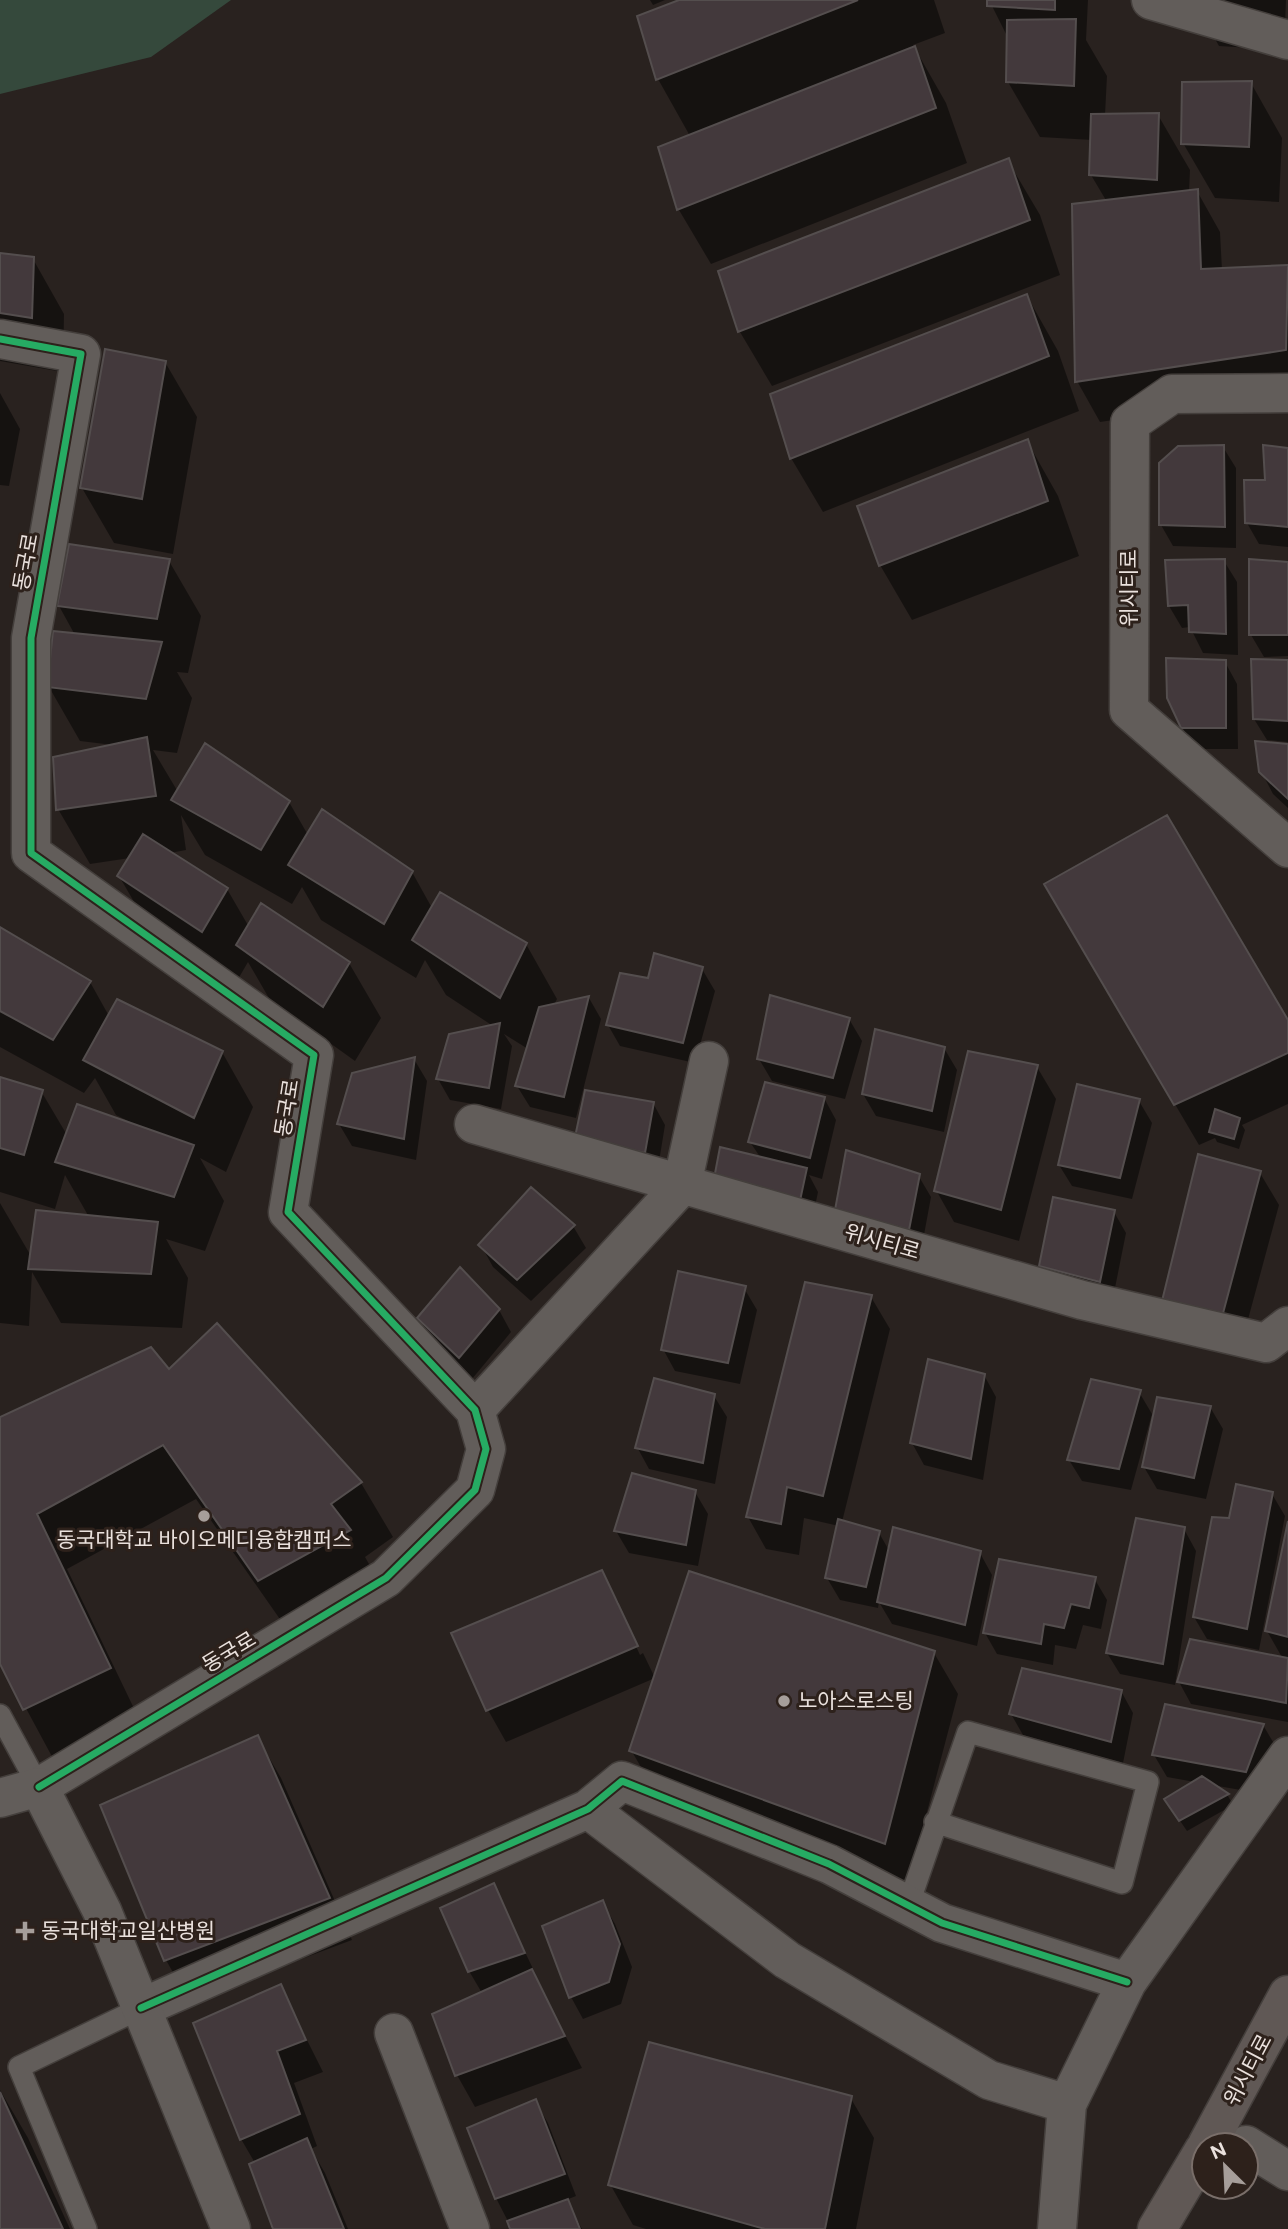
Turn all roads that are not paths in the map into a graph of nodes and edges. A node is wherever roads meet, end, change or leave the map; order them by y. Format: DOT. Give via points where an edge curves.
graph roads {
  1 [pos="1151,0"];
  2 [pos="1288,40"];
  3 [pos="0,339"];
  4 [pos="1288,393"];
  5 [pos="1288,848"];
  6 [pos="709,1061"];
  7 [pos="474,1125"];
  8 [pos="682,1185"];
  9 [pos="1288,1326"];
  10 [pos="475,1410"];
  11 [pos="0,1714"];
  12 [pos="1288,1756"];
  13 [pos="39,1787"];
  14 [pos="0,1798"];
  15 [pos="588,1809"];
  16 [pos="935,1822"];
  17 [pos="908,1906"];
  18 [pos="1127,1982"];
  19 [pos="1288,1995"];
  20 [pos="141,2008"];
  21 [pos="394,2033"];
  22 [pos="1067,2104"];
  23 [pos="1229,2131"];
  24 [pos="1260,2159"];
  25 [pos="1288,2171"];
  26 [pos="1190,2187"];
  27 [pos="86,2229"];
  28 [pos="231,2229"];
  29 [pos="470,2229"];
  30 [pos="1057,2229"];
  31 [pos="1157,2229"];
  1 -- 2 [label="street"];
  3 -- 10 [label="street, 동국로" via="81,354 31,638 31,853 314,1055 288,1212"];
  4 -- 5 [label="street, 위시티로" via="1172,394 1130,423 1129,710"];
  6 -- 8 [label="street"];
  7 -- 8 [label="street, 위시티로"];
  8 -- 9 [label="street, 위시티로" via="1082,1300 1266,1343"];
  8 -- 10 [label="street"];
  10 -- 13 [label="street, 동국로" via="486,1449 475,1490 386,1578"];
  11 -- 13 [label="lane"];
  12 -- 18 [label="street"];
  13 -- 14 [label="street, 동국로"];
  13 -- 20 [label="street" via="102,1911"];
  15 -- 17 [label="street" via="622,1781 829,1864"];
  15 -- 20 [label="street"];
  15 -- 22 [label="street" via="787,1960 989,2080"];
  16 -- 16 [label="lane" via="968,1732 1148,1782 1122,1882"];
  16 -- 17 [label="lane"];
  17 -- 18 [label="street" via="942,1923"];
  18 -- 22 [label="street"];
  19 -- 23 [label="main road, 위시티로"];
  20 -- 27 [label="lane" via="19,2067"];
  20 -- 28 [label="street"];
  21 -- 29 [label="street"];
  22 -- 30 [label="street"];
  24 -- 25 [label="street"];
  26 -- 31 [label="main road, 위시티로"];
}
